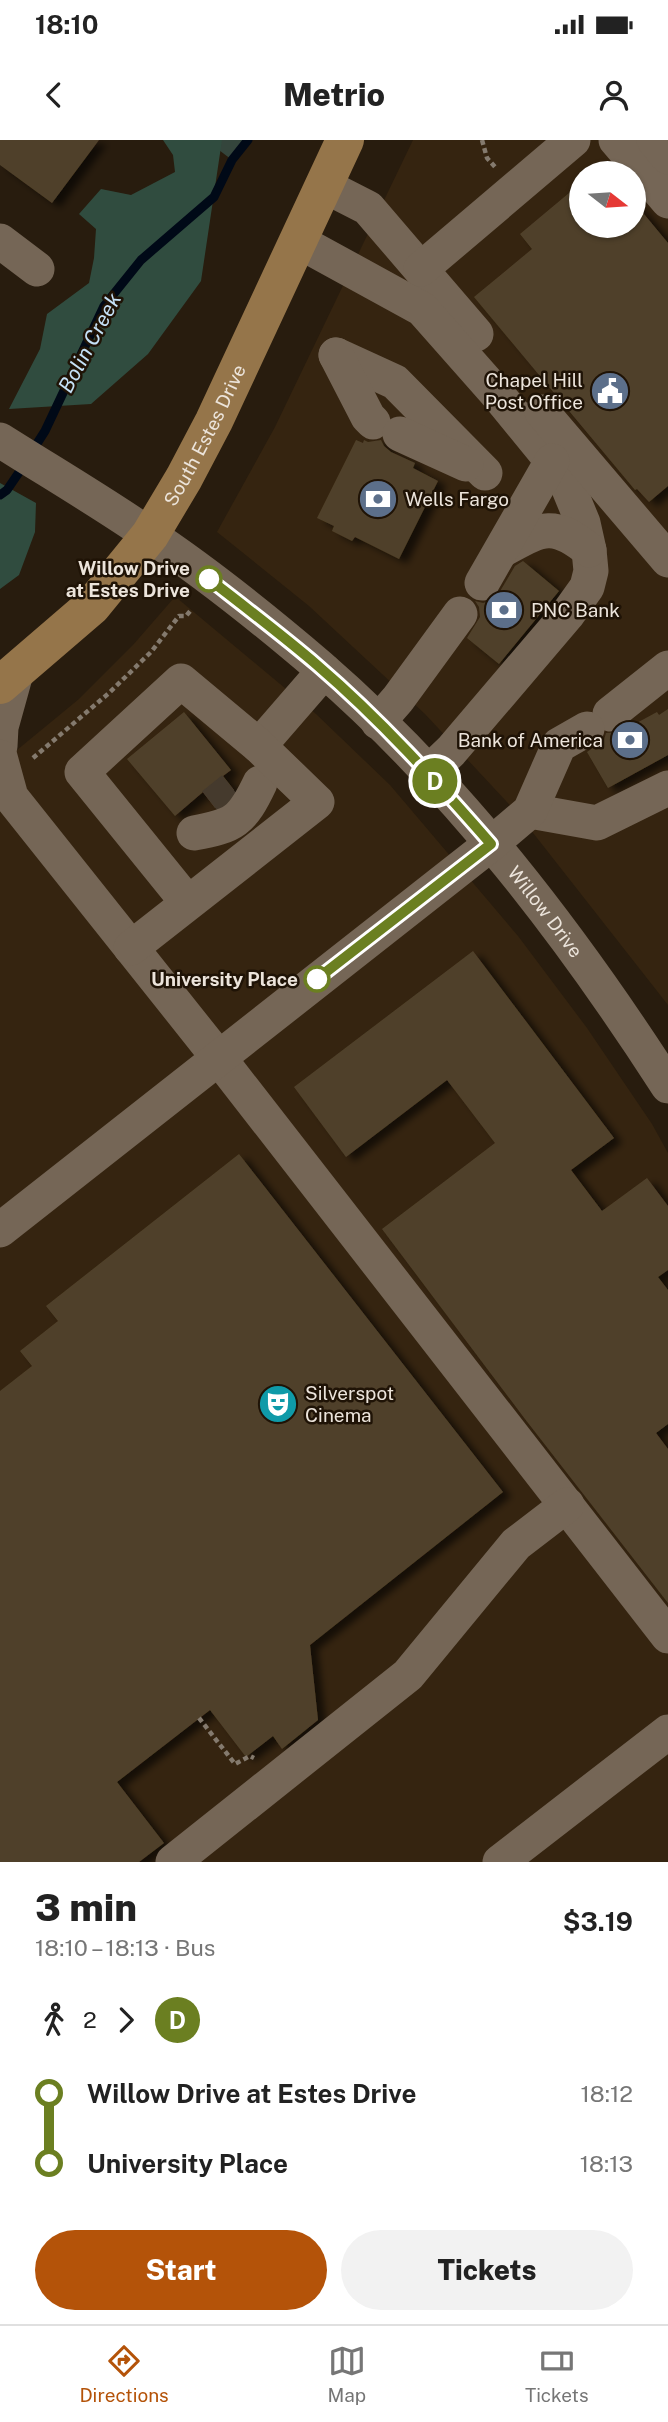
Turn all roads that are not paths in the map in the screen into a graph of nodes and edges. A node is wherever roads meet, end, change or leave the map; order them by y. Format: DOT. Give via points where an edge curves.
graph roads {
  1 [pos="345,140"];
  2 [pos="616,140"];
  3 [pos="654,140"];
  4 [pos="569,142"];
  5 [pos="668,157"];
  6 [pos="323,185"];
  7 [pos="668,201"];
  8 [pos="0,241"];
  9 [pos="298,241"];
  10 [pos="37,269"];
  11 [pos="421,269"];
  12 [pos="0,440"];
  13 [pos="552,461"];
  14 [pos="485,473"];
  15 [pos="150,535"];
  16 [pos="664,547"];
  17 [pos="502,550"];
  18 [pos="589,550"];
  19 [pos="482,583"];
  20 [pos="460,614"];
  21 [pos="668,668"];
  22 [pos="324,671"];
  23 [pos="8,679"];
  24 [pos="378,722"];
  25 [pos="0,746"];
  26 [pos="428,773"];
  27 [pos="4,782"];
  28 [pos="240,787"];
  29 [pos="668,788"];
  30 [pos="530,811"];
  31 [pos="491,844"];
  32 [pos="156,862"];
  33 [pos="188,903"];
  34 [pos="131,948"];
  35 [pos="218,1057"];
  36 [pos="668,1086"];
  37 [pos="0,1230"];
  38 [pos="567,1505"];
  39 [pos="668,1636"];
  40 [pos="668,1732"];
  41 [pos="173,1862"];
  42 [pos="500,1862"];
  1 -- 6 [label="main road, South Estes Drive"];
  2 -- 7 [label="street"];
  3 -- 5 [label="street"];
  4 -- 11 [label="street"];
  6 -- 9 [label="main road, South Estes Drive"];
  6 -- 11 [label="street" via="368,208"];
  8 -- 10 [label="street"];
  9 -- 13 [label="street" via="422,309"];
  9 -- 15 [label="main road, South Estes Drive" via="214,421"];
  11 -- 16 [label="street"];
  12 -- 15 [label="street, Willow Drive"];
  13 -- 17 [label="street"];
  13 -- 18 [label="street" via="567,484"];
  14 -- 14 [label="street" via="368,417 336,355 396,382"];
  15 -- 22 [label="street, Willow Drive"];
  15 -- 23 [label="main road, South Estes Drive" via="92,606"];
  17 -- 18 [label="street" via="547,530 572,536"];
  17 -- 19 [label="street"];
  18 -- 26 [label="street" via="587,587 567,615"];
  20 -- 24 [label="street"];
  21 -- 30 [label="street" via="598,722 559,745"];
  22 -- 24 [label="street, Willow Drive"];
  22 -- 28 [label="street"];
  23 -- 25 [label="street"];
  24 -- 26 [label="street, Willow Drive"];
  26 -- 31 [label="street, Willow Drive"];
  27 -- 34 [label="street"];
  28 -- 32 [label="street"];
  28 -- 32 [label="street" via="181,681 82,772"];
  28 -- 33 [label="street" via="317,802"];
  29 -- 30 [label="street" via="597,823"];
  30 -- 31 [label="street"];
  31 -- 35 [label="street"];
  31 -- 36 [label="street, Willow Drive" via="603,989"];
  32 -- 33 [label="street"];
  33 -- 34 [label="street"];
  34 -- 35 [label="street"];
  35 -- 37 [label="street"];
  35 -- 38 [label="street"];
  38 -- 39 [label="street"];
  38 -- 41 [label="street" via="516,1544 408,1675"];
  40 -- 42 [label="street"];
}
